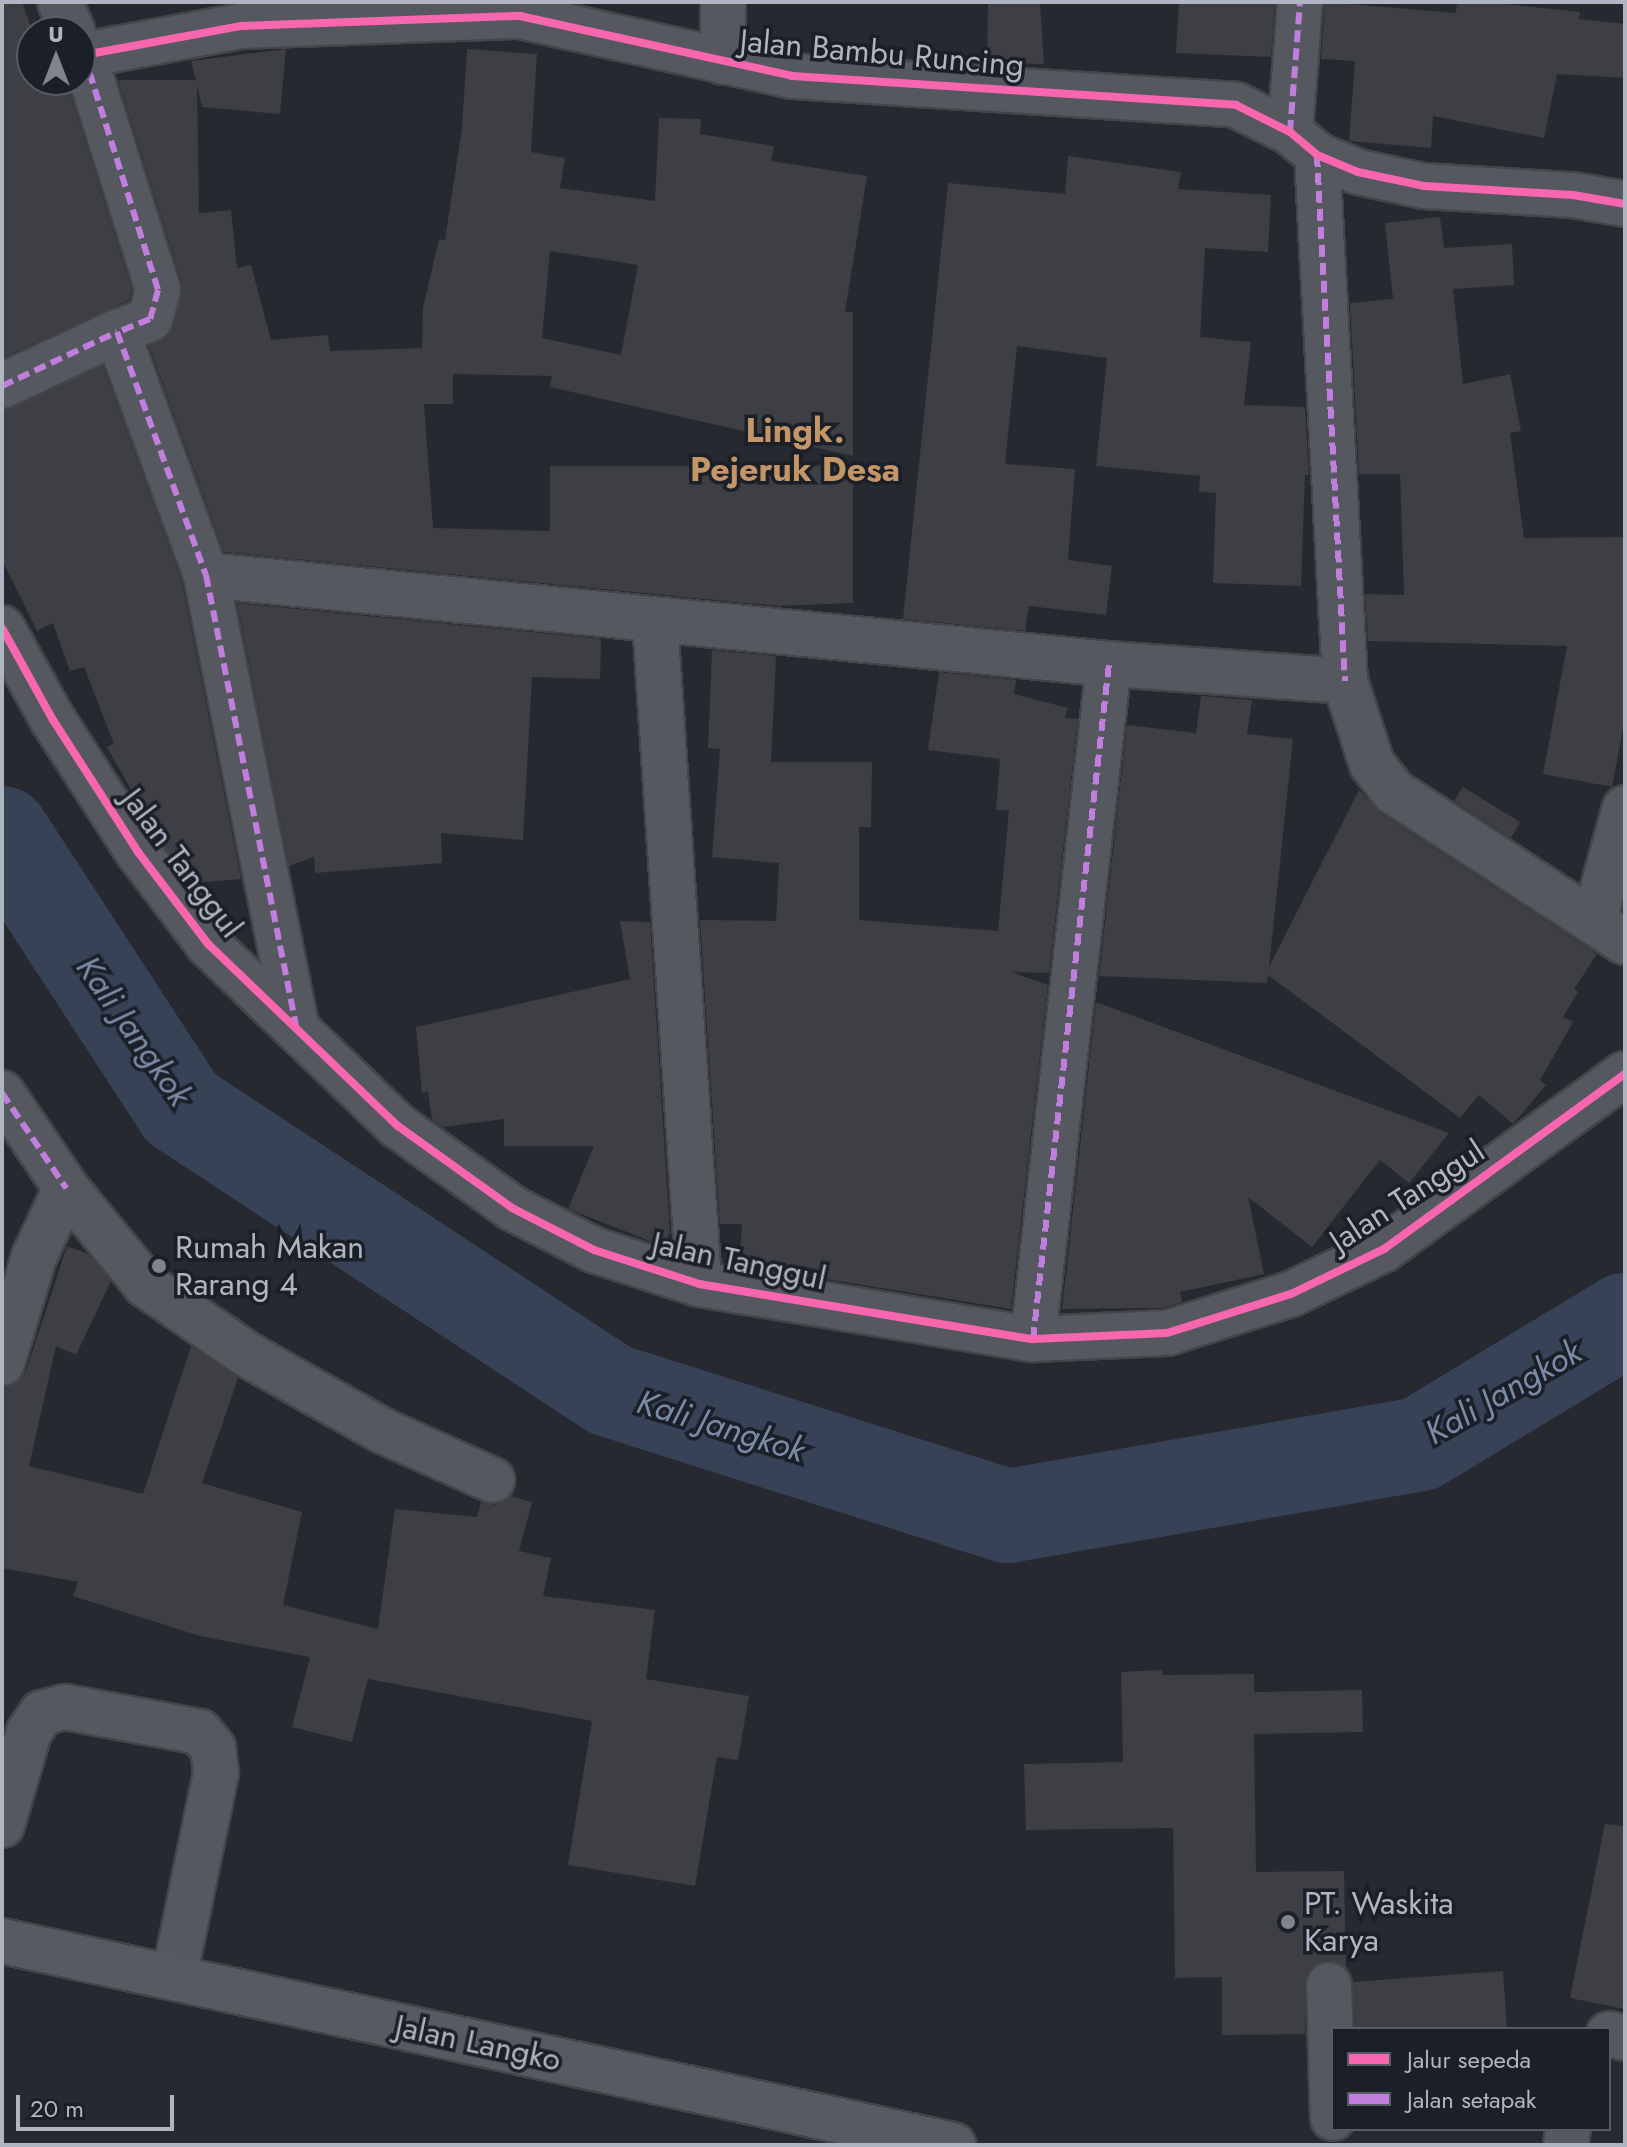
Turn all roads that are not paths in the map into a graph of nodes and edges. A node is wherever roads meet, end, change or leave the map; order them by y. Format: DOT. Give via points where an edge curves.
graph roads {
  1 [pos="723,2"];
  2 [pos="1300,2"];
  3 [pos="96,43"];
  4 [pos="723,62"];
  5 [pos="95,96"];
  6 [pos="1304,144"];
  7 [pos="1625,204"];
  8 [pos="117,332"];
  9 [pos="2,386"];
  10 [pos="206,575"];
  11 [pos="655,621"];
  12 [pos="2,628"];
  13 [pos="1109,664"];
  14 [pos="1345,681"];
  15 [pos="1625,808"];
  16 [pos="1609,931"];
  17 [pos="296,1026"];
  18 [pos="1625,1074"];
  19 [pos="2,1093"];
  20 [pos="66,1188"];
  21 [pos="699,1284"];
  22 [pos="1033,1339"];
  23 [pos="2,1363"];
  24 [pos="492,1480"];
  25 [pos="2,1825"];
  26 [pos="2,1941"];
  27 [pos="174,1978"];
  28 [pos="1329,1985"];
  29 [pos="1331,2052"];
  30 [pos="953,2145"];
  1 -- 4 [label="street"];
  2 -- 6 [label="street"];
  3 -- 4 [label="street, Jalan Bambu Runcing" via="241,26 520,16"];
  4 -- 6 [label="street, Jalan Bambu Runcing" via="792,76 1236,105"];
  5 -- 8 [label="street" via="158,290 150,319"];
  6 -- 7 [label="street, Jalan Bambu Runcing" via="1358,172 1424,186 1573,195"];
  6 -- 14 [label="street"];
  8 -- 9 [label="street"];
  8 -- 10 [label="street"];
  10 -- 11 [label="street"];
  10 -- 17 [label="street"];
  11 -- 13 [label="street"];
  11 -- 21 [label="street"];
  12 -- 17 [label="street, Jalan Tanggul" via="53,720 138,852 208,944"];
  13 -- 14 [label="street"];
  13 -- 22 [label="street"];
  14 -- 16 [label="street" via="1372,764 1394,792"];
  15 -- 16 [label="street"];
  17 -- 21 [label="street, Jalan Tanggul" via="398,1126 512,1208 594,1250"];
  18 -- 22 [label="street, Jalan Tanggul" via="1384,1249 1291,1294 1167,1333"];
  19 -- 20 [label="street"];
  20 -- 23 [label="street" via="34,1257"];
  20 -- 24 [label="street" via="146,1285 172,1303 248,1355 381,1430"];
  21 -- 22 [label="street, Jalan Tanggul"];
  25 -- 27 [label="street" via="29,1732 42,1713 65,1707 200,1732 213,1748 216,1773"];
  26 -- 27 [label="main road, Jalan Langko"];
  27 -- 30 [label="main road, Jalan Langko"];
  28 -- 29 [label="street"];
}
